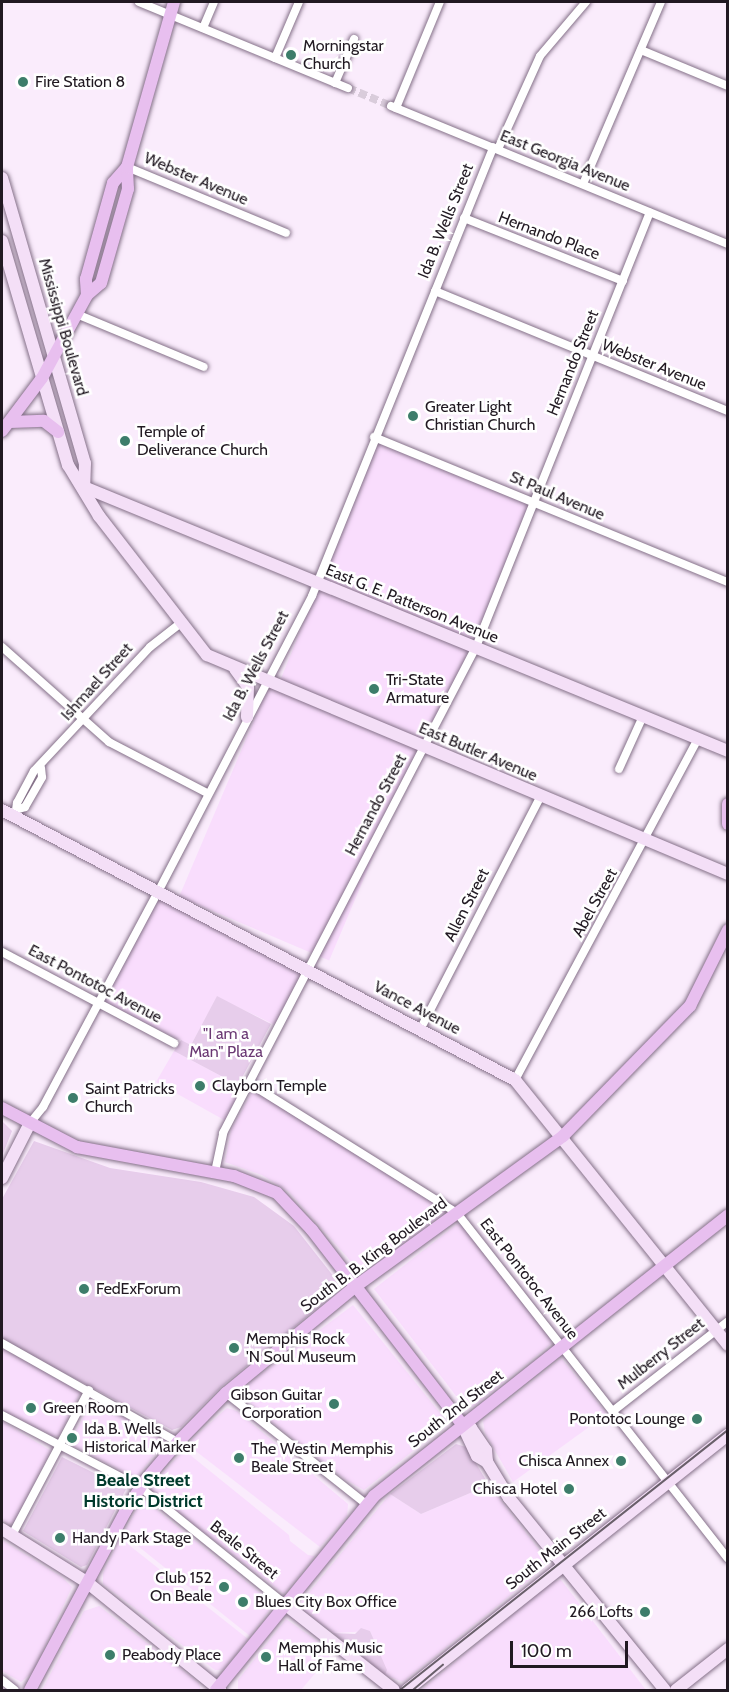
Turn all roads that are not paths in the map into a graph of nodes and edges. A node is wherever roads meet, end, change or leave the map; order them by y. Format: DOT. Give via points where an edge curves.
graph roads {
  1 [pos="139,2"];
  2 [pos="174,2"];
  3 [pos="214,2"];
  4 [pos="298,2"];
  5 [pos="440,2"];
  6 [pos="585,2"];
  7 [pos="660,2"];
  8 [pos="171,15"];
  9 [pos="203,28"];
  10 [pos="354,39"];
  11 [pos="641,50"];
  12 [pos="275,57"];
  13 [pos="335,83"];
  14 [pos="728,86"];
  15 [pos="348,88"];
  16 [pos="495,148"];
  17 [pos="127,167"];
  18 [pos="2,178"];
  19 [pos="583,184"];
  20 [pos="650,213"];
  21 [pos="464,218"];
  22 [pos="286,233"];
  23 [pos="21,244"];
  24 [pos="728,244"];
  25 [pos="3,245"];
  26 [pos="623,281"];
  27 [pos="435,291"];
  28 [pos="78,315"];
  29 [pos="591,356"];
  30 [pos="55,358"];
  31 [pos="204,367"];
  32 [pos="42,378"];
  33 [pos="728,411"];
  34 [pos="4,429"];
  35 [pos="58,432"];
  36 [pos="374,438"];
  37 [pos="84,487"];
  38 [pos="534,503"];
  39 [pos="316,582"];
  40 [pos="728,582"];
  41 [pos="181,623"];
  42 [pos="2,647"];
  43 [pos="476,647"];
  44 [pos="216,660"];
  45 [pos="235,668"];
  46 [pos="267,681"];
  47 [pos="643,716"];
  48 [pos="247,717"];
  49 [pos="82,720"];
  50 [pos="698,739"];
  51 [pos="424,747"];
  52 [pos="728,751"];
  53 [pos="619,769"];
  54 [pos="207,793"];
  55 [pos="541,796"];
  56 [pos="728,804"];
  57 [pos="2,810"];
  58 [pos="17,813"];
  59 [pos="728,824"];
  60 [pos="647,840"];
  61 [pos="728,874"];
  62 [pos="159,892"];
  63 [pos="727,932"];
  64 [pos="2,952"];
  65 [pos="308,971"];
  66 [pos="98,1004"];
  67 [pos="421,1028"];
  68 [pos="174,1043"];
  69 [pos="515,1080"];
  70 [pos="249,1083"];
  71 [pos="2,1108"];
  72 [pos="30,1123"];
  73 [pos="562,1136"];
  74 [pos="215,1172"];
  75 [pos="2,1178"];
  76 [pos="458,1213"];
  77 [pos="728,1215"];
  78 [pos="664,1265"];
  79 [pos="356,1286"];
  80 [pos="728,1321"];
  81 [pos="716,1330"];
  82 [pos="2,1343"];
  83 [pos="728,1345"];
  84 [pos="562,1346"];
  85 [pos="89,1390"];
  86 [pos="226,1393"];
  87 [pos="613,1411"];
  88 [pos="2,1415"];
  89 [pos="462,1424"];
  90 [pos="728,1435"];
  91 [pos="178,1442"];
  92 [pos="60,1446"];
  93 [pos="669,1482"];
  94 [pos="140,1487"];
  95 [pos="366,1504"];
  96 [pos="7,1532"];
  97 [pos="728,1558"];
  98 [pos="562,1565"];
  99 [pos="88,1583"];
  100 [pos="286,1605"];
  101 [pos="728,1649"];
  102 [pos="2,1680"];
  103 [pos="15,1690"];
  104 [pos="30,1690"];
  105 [pos="218,1690"];
  106 [pos="393,1690"];
  107 [pos="407,1690"];
  108 [pos="665,1690"];
  109 [pos="676,1690"];
  1 -- 8 [label="street"];
  2 -- 8 [label="main road"];
  3 -- 9 [label="street"];
  4 -- 12 [label="street"];
  5 -- 16 [label="street, East Georgia Avenue" via="393,107"];
  6 -- 16 [label="street, Ida B. Wells Street" via="540,56"];
  7 -- 11 [label="street"];
  8 -- 9 [label="street"];
  8 -- 17 [label="main road"];
  9 -- 12 [label="street"];
  10 -- 13 [label="street"];
  11 -- 14 [label="street"];
  11 -- 19 [label="street"];
  12 -- 13 [label="street"];
  13 -- 15 [label="street"];
  16 -- 19 [label="street, East Georgia Avenue"];
  16 -- 21 [label="street, Ida B. Wells Street"];
  17 -- 22 [label="street, Webster Avenue"];
  17 -- 28 [label="main road" via="113,183 86,279 87,295"];
  18 -- 23 [label="street, Mississippi Boulevard"];
  19 -- 20 [label="street, East Georgia Avenue"];
  20 -- 24 [label="street, East Georgia Avenue"];
  20 -- 26 [label="street, Hernando Street"];
  21 -- 26 [label="street, Hernando Place"];
  21 -- 27 [label="street, Ida B. Wells Street"];
  23 -- 25 [label="street"];
  23 -- 30 [label="street, Mississippi Boulevard"];
  25 -- 32 [label="street, Mississippi Boulevard"];
  26 -- 29 [label="street, Hernando Street"];
  27 -- 29 [label="street, Webster Avenue"];
  27 -- 36 [label="street, Ida B. Wells Street"];
  28 -- 30 [label="main road"];
  28 -- 31 [label="street"];
  29 -- 33 [label="street, Webster Avenue"];
  29 -- 38 [label="street, Hernando Street"];
  30 -- 32 [label="main road"];
  30 -- 37 [label="street, Mississippi Boulevard" via="85,463"];
  32 -- 34 [label="main road"];
  32 -- 35 [label="street, Mississippi Boulevard"];
  34 -- 35 [label="main road" via="44,421"];
  35 -- 37 [label="street, Mississippi Boulevard" via="68,465"];
  36 -- 38 [label="street, St Paul Avenue"];
  36 -- 39 [label="street, Ida B. Wells Street"];
  37 -- 39 [label="street, East G. E. Patterson Avenue"];
  37 -- 41 [label="street, Mississippi Boulevard" via="99,516"];
  38 -- 40 [label="street, St Paul Avenue"];
  38 -- 43 [label="street, Hernando Street"];
  39 -- 43 [label="street, East G. E. Patterson Avenue"];
  39 -- 46 [label="street, Ida B. Wells Street"];
  41 -- 44 [label="street, Mississippi Boulevard" via="199,647"];
  41 -- 49 [label="street, Ishmael Street" via="150,647"];
  42 -- 49 [label="street"];
  43 -- 47 [label="street, East G. E. Patterson Avenue"];
  43 -- 51 [label="street, Hernando Street"];
  44 -- 45 [label="street, East Butler Avenue"];
  45 -- 46 [label="street, East Butler Avenue"];
  45 -- 48 [label="street" via="248,687"];
  46 -- 48 [label="street, Ida B. Wells Street"];
  46 -- 51 [label="street, East Butler Avenue"];
  47 -- 50 [label="street, East G. E. Patterson Avenue"];
  47 -- 53 [label="street"];
  48 -- 54 [label="street, Ida B. Wells Street"];
  49 -- 54 [label="street" via="124,752"];
  49 -- 58 [label="street, Ishmael Street" via="41,768 42,777 25,807"];
  50 -- 52 [label="street, East G. E. Patterson Avenue"];
  50 -- 60 [label="street, Abel Street"];
  51 -- 55 [label="street, East Butler Avenue"];
  51 -- 65 [label="street, Hernando Street"];
  54 -- 62 [label="street, Ida B. Wells Street"];
  55 -- 60 [label="street, East Butler Avenue"];
  55 -- 67 [label="street, Allen Street"];
  56 -- 59 [label="main road"];
  57 -- 58 [label="street, Vance Avenue"];
  58 -- 62 [label="street, Vance Avenue"];
  60 -- 61 [label="street, East Butler Avenue"];
  60 -- 69 [label="street, Abel Street"];
  62 -- 65 [label="street, Vance Avenue"];
  62 -- 66 [label="street, Ida B. Wells Street"];
  63 -- 73 [label="main road, South B. B. King Boulevard" via="690,1006"];
  64 -- 66 [label="street, East Pontotoc Avenue"];
  65 -- 67 [label="street, Vance Avenue"];
  65 -- 70 [label="street, Hernando Street"];
  66 -- 68 [label="street, East Pontotoc Avenue"];
  66 -- 72 [label="street, Ida B. Wells Street"];
  67 -- 69 [label="street, Vance Avenue"];
  69 -- 73 [label="street, Vance Avenue"];
  70 -- 74 [label="street, Hernando Street" via="224,1133"];
  70 -- 76 [label="street, East Pontotoc Avenue"];
  71 -- 72 [label="main road"];
  72 -- 74 [label="main road" via="93,1152"];
  72 -- 75 [label="street, Ida B. Wells Street"];
  73 -- 76 [label="main road, South B. B. King Boulevard"];
  73 -- 78 [label="street, Vance Avenue"];
  74 -- 79 [label="main road" via="263,1185 289,1202"];
  76 -- 79 [label="main road, South B. B. King Boulevard"];
  76 -- 84 [label="street, East Pontotoc Avenue"];
  77 -- 78 [label="main road, South 2nd Street"];
  78 -- 81 [label="street, Vance Avenue"];
  78 -- 84 [label="main road, South 2nd Street"];
  79 -- 86 [label="main road, South B. B. King Boulevard"];
  79 -- 89 [label="main road"];
  80 -- 81 [label="street, Mulberry Street"];
  81 -- 83 [label="street, Vance Avenue"];
  81 -- 87 [label="street, Mulberry Street"];
  82 -- 85 [label="street"];
  84 -- 87 [label="street, East Pontotoc Avenue"];
  84 -- 89 [label="main road, South 2nd Street"];
  85 -- 91 [label="street"];
  85 -- 92 [label="street"];
  86 -- 91 [label="main road, South B. B. King Boulevard"];
  86 -- 95 [label="street"];
  87 -- 93 [label="street, East Pontotoc Avenue"];
  88 -- 92 [label="street, Beale Street"];
  89 -- 95 [label="main road, South 2nd Street"];
  89 -- 98 [label="street" via="471,1428 506,1493"];
  90 -- 93 [label="street, South Main Street"];
  91 -- 94 [label="main road, South B. B. King Boulevard"];
  92 -- 94 [label="street, Beale Street"];
  92 -- 96 [label="street"];
  93 -- 97 [label="street, East Pontotoc Avenue"];
  93 -- 98 [label="street, South Main Street"];
  94 -- 99 [label="main road, South B. B. King Boulevard"];
  94 -- 100 [label="street, Beale Street"];
  95 -- 100 [label="main road, South 2nd Street"];
  96 -- 99 [label="street"];
  98 -- 107 [label="street, South Main Street"];
  98 -- 108 [label="street"];
  99 -- 104 [label="main road, South B. B. King Boulevard"];
  99 -- 105 [label="street"];
  100 -- 105 [label="main road, South 2nd Street"];
  100 -- 106 [label="street, Beale Street"];
  101 -- 109 [label="street"];
  102 -- 103 [label="street"];
}
